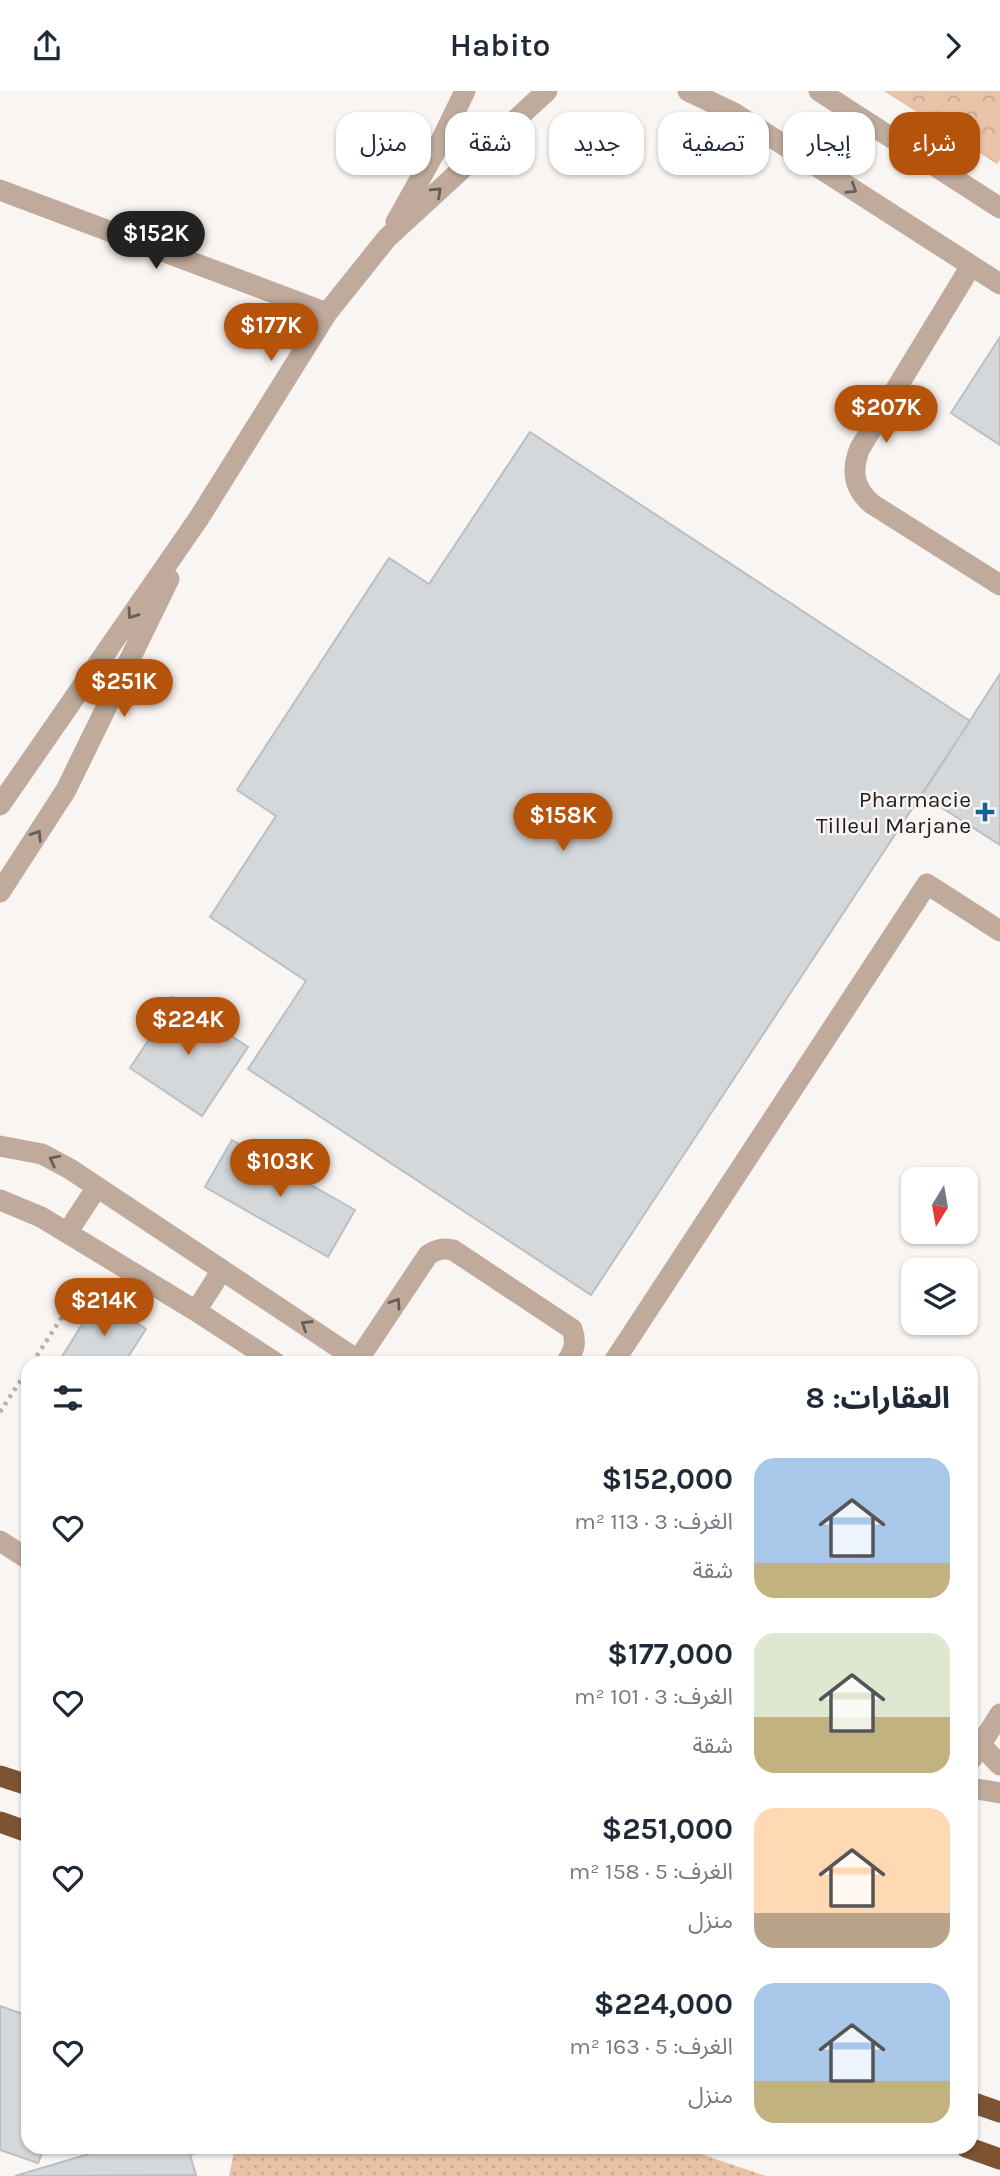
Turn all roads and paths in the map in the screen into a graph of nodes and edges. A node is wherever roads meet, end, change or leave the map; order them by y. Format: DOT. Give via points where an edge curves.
graph roads {
  1 [pos="465,91"];
  2 [pos="547,91"];
  3 [pos="688,91"];
  4 [pos="819,91"];
  5 [pos="0,190"];
  6 [pos="1000,208"];
  7 [pos="387,238"];
  8 [pos="971,266"];
  9 [pos="1000,284"];
  10 [pos="327,313"];
  11 [pos="199,517"];
  12 [pos="1000,585"];
  13 [pos="0,805"];
  14 [pos="0,893"];
  15 [pos="1000,931"];
  16 [pos="0,1146"];
  17 [pos="97,1187"];
  18 [pos="0,1200"];
  19 [pos="67,1233"];
  20 [pos="103,1255"];
  21 [pos="222,1270"];
  22 [pos="196,1311"];
  23 [pos="37,1356"];
  24 [pos="265,1356"];
  25 [pos="351,1356"];
  26 [pos="364,1356"];
  27 [pos="570,1356"];
  28 [pos="619,1356"];
  29 [pos="21,1380"];
  30 [pos="0,1412"];
  31 [pos="0,1541"];
  32 [pos="21,1554"];
  33 [pos="1000,1714"];
  34 [pos="978,1743"];
  35 [pos="978,1751"];
  36 [pos="1000,1765"];
  37 [pos="0,1776"];
  38 [pos="21,1783"];
  39 [pos="978,1789"];
  40 [pos="1000,1793"];
  41 [pos="0,1822"];
  42 [pos="21,1830"];
  43 [pos="978,2104"];
  44 [pos="1000,2112"];
  45 [pos="978,2151"];
  46 [pos="1000,2159"];
  1 -- 7 [label="street"];
  7 -- 2 [label="street, one-way"];
  3 -- 8 [label="street, one-way" via="734,113"];
  4 -- 6 [label="street"];
  5 -- 10 [label="street"];
  7 -- 10 [label="street"];
  8 -- 9 [label="street"];
  8 -- 12 [label="street" via="860,448 854,474 856,485 872,504"];
  10 -- 11 [label="street"];
  11 -- 13 [label="street, one-way"];
  14 -- 11 [label="street, one-way" via="66,790"];
  15 -- 28 [label="street" via="927,884"];
  17 -- 16 [label="street, one-way" via="42,1154"];
  17 -- 19 [label="street"];
  17 -- 21 [label="street"];
  18 -- 19 [label="street"];
  19 -- 20 [label="street"];
  20 -- 22 [label="street"];
  20 -- 23 [label="path"];
  21 -- 22 [label="street"];
  25 -- 21 [label="street, one-way"];
  22 -- 24 [label="street"];
  26 -- 27 [label="street, one-way" via="428,1255 444,1248 572,1329 576,1340"];
  29 -- 30 [label="path"];
  31 -- 32 [label="street"];
  33 -- 34 [label="street"];
  35 -- 36 [label="street"];
  37 -- 38 [label="highway"];
  39 -- 40 [label="street"];
  41 -- 42 [label="highway"];
  43 -- 44 [label="highway"];
  45 -- 46 [label="highway"];
}
